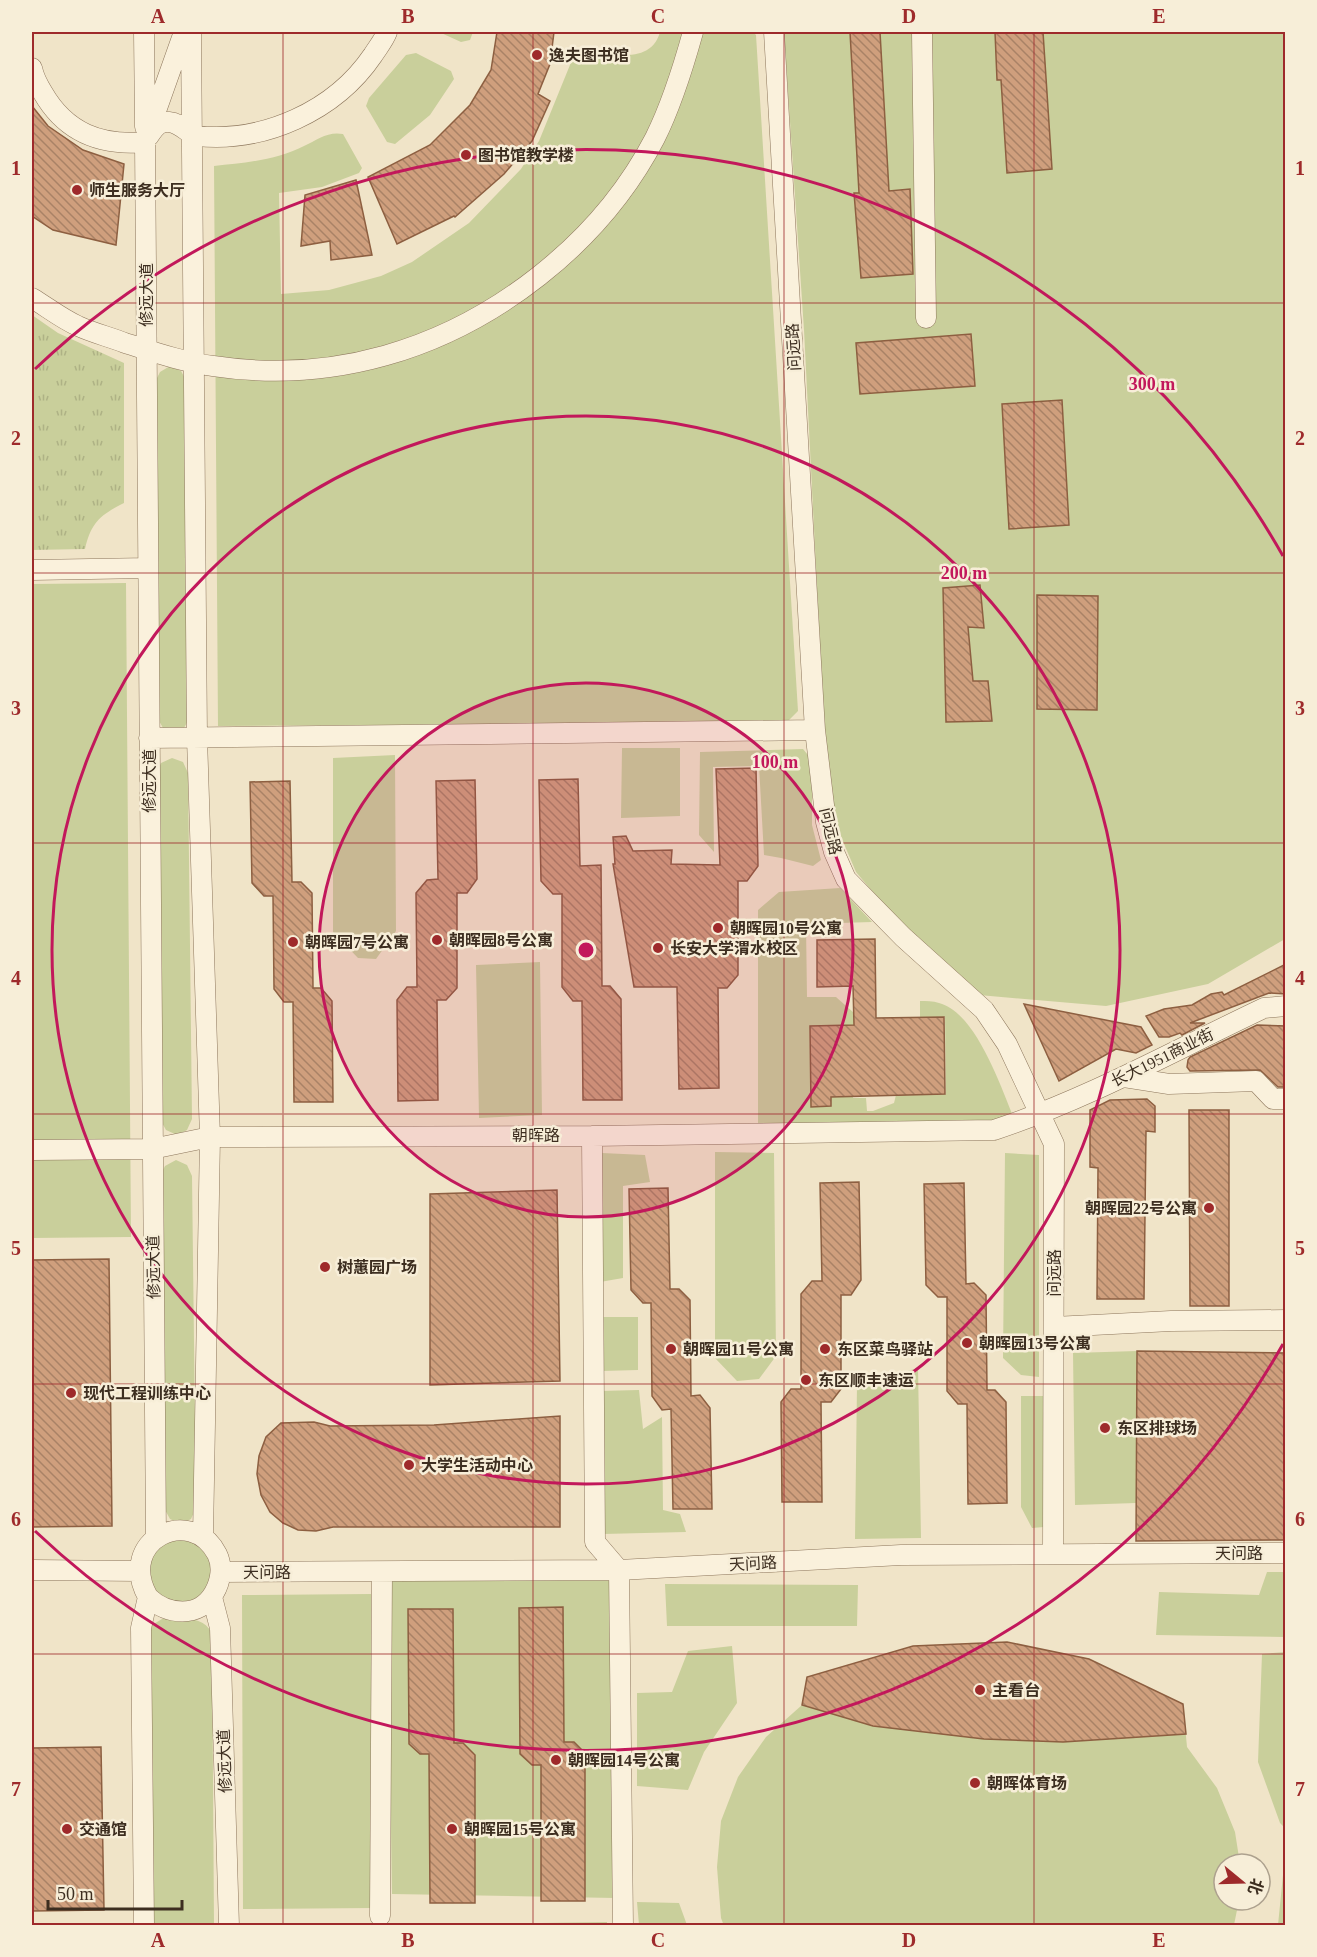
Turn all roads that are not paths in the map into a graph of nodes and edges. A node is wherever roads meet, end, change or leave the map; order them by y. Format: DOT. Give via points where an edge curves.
graph roads {
  1 [pos="144,32"];
  2 [pos="184,32"];
  3 [pos="191,32"];
  4 [pos="387,32"];
  5 [pos="693,32"];
  6 [pos="774,32"];
  7 [pos="922,32"];
  8 [pos="32,68"];
  9 [pos="194,136"];
  10 [pos="145,141"];
  11 [pos="32,298"];
  12 [pos="927,318"];
  13 [pos="146,350"];
  14 [pos="194,363"];
  15 [pos="148,568"];
  16 [pos="32,570"];
  17 [pos="815,730"];
  18 [pos="149,738"];
  19 [pos="197,738"];
  20 [pos="1286,1006"];
  21 [pos="1124,1077"];
  22 [pos="1286,1099"];
  23 [pos="1040,1115"];
  24 [pos="592,1136"];
  25 [pos="210,1137"];
  26 [pos="152,1149"];
  27 [pos="32,1150"];
  28 [pos="1286,1320"];
  29 [pos="1054,1327"];
  30 [pos="203,1537"];
  31 [pos="156,1538"];
  32 [pos="1286,1553"];
  33 [pos="1053,1554"];
  34 [pos="32,1570"];
  35 [pos="619,1570"];
  36 [pos="139,1571"];
  37 [pos="221,1572"];
  38 [pos="382,1572"];
  39 [pos="148,1597"];
  40 [pos="212,1597"];
  41 [pos="380,1916"];
  42 [pos="144,1926"];
  43 [pos="229,1926"];
  44 [pos="623,1926"];
  1 -- 10 [label="street"];
  2 -- 10 [label="street, 修远大道"];
  3 -- 9 [label="street"];
  4 -- 9 [label="street" via="361,72 333,98 287,124 237,137"];
  5 -- 14 [label="street" via="671,102 632,175 595,225 518,292 435,339 374,360 314,369 259,371"];
  6 -- 17 [label="street, 问远路"];
  7 -- 12 [label="street"];
  8 -- 10 [label="street" via="52,108 80,132 126,143"];
  9 -- 10 [label="street" via="182,125 167,122 156,125"];
  9 -- 14 [label="street"];
  10 -- 13 [label="street, 修远大道"];
  11 -- 13 [label="street" via="77,326"];
  13 -- 14 [label="street"];
  13 -- 15 [label="street, 修远大道"];
  14 -- 19 [label="street"];
  15 -- 16 [label="street"];
  15 -- 18 [label="street, 修远大道"];
  17 -- 19 [label="street"];
  17 -- 23 [label="street, 问远路" via="826,822 846,879 984,1010 1007,1044"];
  18 -- 19 [label="street"];
  18 -- 26 [label="street, 修远大道"];
  19 -- 25 [label="street"];
  20 -- 21 [label="street, 长大1951商业街" via="1264,1008"];
  21 -- 22 [label="street" via="1169,1084 1256,1081 1273,1099"];
  21 -- 23 [label="street, 长大1951商业街"];
  23 -- 24 [label="street, 朝晖路" via="994,1130"];
  23 -- 29 [label="street, 问远路" via="1054,1144"];
  24 -- 25 [label="street, 朝晖路"];
  24 -- 35 [label="street" via="595,1542"];
  25 -- 26 [label="street, 朝晖路"];
  25 -- 30 [label="street"];
  26 -- 27 [label="street, 朝晖路"];
  26 -- 31 [label="street, 修远大道"];
  28 -- 29 [label="street"];
  29 -- 33 [label="street, 问远路"];
  30 -- 31 [label="street" via="179,1530"];
  30 -- 37 [label="street" via="213,1546"];
  31 -- 36 [label="street" via="141,1558"];
  32 -- 33 [label="street, 天问路"];
  33 -- 35 [label="street, 天问路" via="901,1555"];
  34 -- 36 [label="street"];
  35 -- 38 [label="street, 天问路"];
  35 -- 44 [label="street"];
  36 -- 39 [label="street"];
  37 -- 38 [label="street, 天问路"];
  37 -- 40 [label="street"];
  38 -- 41 [label="street"];
  39 -- 40 [label="street" via="168,1611 180,1612 192,1611"];
  39 -- 42 [label="street" via="141,1628"];
  40 -- 43 [label="street, 修远大道" via="220,1628"];
}
